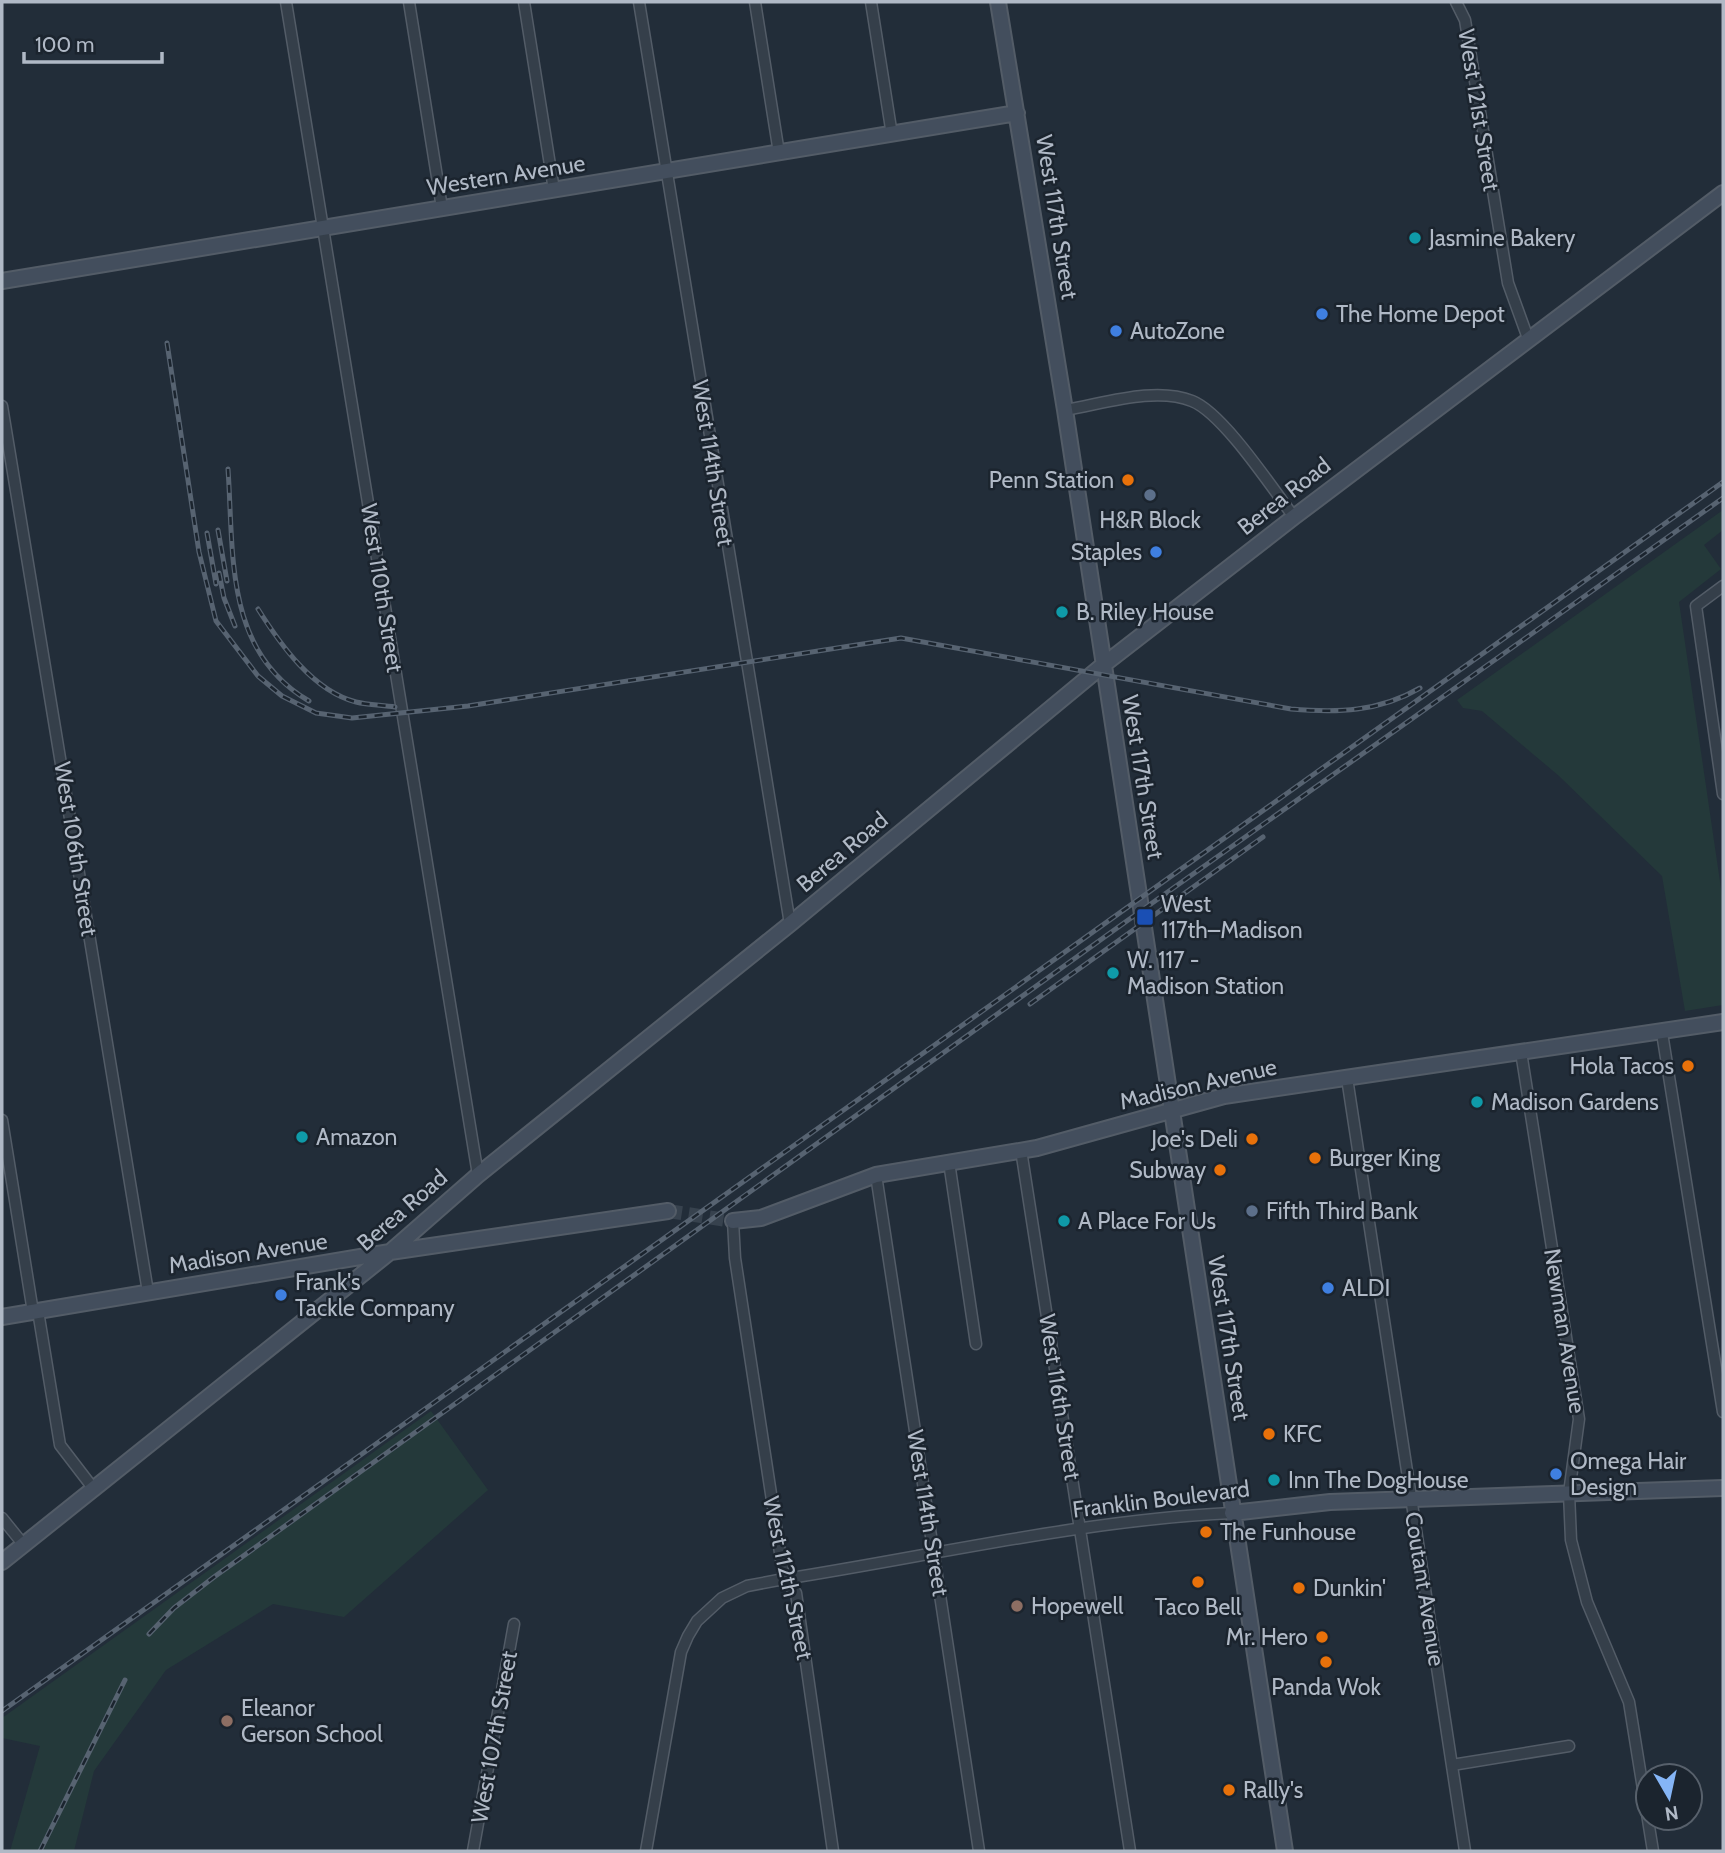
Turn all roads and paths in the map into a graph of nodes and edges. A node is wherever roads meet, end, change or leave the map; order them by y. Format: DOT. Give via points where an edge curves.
graph roads {
  1 [pos="286,2"];
  2 [pos="409,2"];
  3 [pos="524,2"];
  4 [pos="639,2"];
  5 [pos="755,2"];
  6 [pos="871,2"];
  7 [pos="998,2"];
  8 [pos="1456,2"];
  9 [pos="1017,113"];
  10 [pos="892,135"];
  11 [pos="779,153"];
  12 [pos="665,173"];
  13 [pos="554,190"];
  14 [pos="1723,193"];
  15 [pos="442,208"];
  16 [pos="323,229"];
  17 [pos="2,281"];
  18 [pos="1529,341"];
  19 [pos="2,406"];
  20 [pos="1065,410"];
  21 [pos="1294,517"];
  22 [pos="1723,586"];
  23 [pos="1102,666"];
  24 [pos="1723,794"];
  25 [pos="790,924"];
  26 [pos="1723,1022"];
  27 [pos="1662,1033"];
  28 [pos="1521,1052"];
  29 [pos="1347,1078"];
  30 [pos="1172,1111"];
  31 [pos="2,1120"];
  32 [pos="1021,1150"];
  33 [pos="949,1163"];
  34 [pos="478,1175"];
  35 [pos="876,1175"];
  36 [pos="668,1211"];
  37 [pos="733,1221"];
  38 [pos="390,1252"];
  39 [pos="148,1292"];
  40 [pos="36,1311"];
  41 [pos="2,1317"];
  42 [pos="976,1344"];
  43 [pos="1723,1412"];
  44 [pos="93,1488"];
  45 [pos="1723,1488"];
  46 [pos="1569,1493"];
  47 [pos="1412,1499"];
  48 [pos="1232,1513"];
  49 [pos="2,1518"];
  50 [pos="1081,1530"];
  51 [pos="23,1544"];
  52 [pos="934,1555"];
  53 [pos="2,1562"];
  54 [pos="783,1579"];
  55 [pos="514,1623"];
  56 [pos="1569,1746"];
  57 [pos="1452,1765"];
  58 [pos="474,1851"];
  59 [pos="646,1851"];
  60 [pos="833,1851"];
  61 [pos="979,1851"];
  62 [pos="1130,1851"];
  63 [pos="1285,1851"];
  64 [pos="1465,1851"];
  65 [pos="1653,1851"];
  1 -- 16 [label="street, West 110th Street"];
  2 -- 15 [label="street"];
  3 -- 13 [label="street"];
  4 -- 12 [label="street, West 114th Street"];
  5 -- 11 [label="street"];
  6 -- 10 [label="street"];
  7 -- 9 [label="main road, West 117th Street"];
  8 -- 18 [label="street, West 121st Street" via="1465,20 1508,283"];
  9 -- 10 [label="main road, Western Avenue"];
  9 -- 20 [label="main road, West 117th Street"];
  10 -- 11 [label="main road, Western Avenue"];
  11 -- 12 [label="main road, Western Avenue"];
  12 -- 13 [label="main road, Western Avenue"];
  12 -- 25 [label="street, West 114th Street"];
  13 -- 15 [label="main road, Western Avenue"];
  14 -- 18 [label="main road, Berea Road"];
  15 -- 16 [label="main road, Western Avenue"];
  16 -- 17 [label="main road, Western Avenue"];
  16 -- 34 [label="street, West 110th Street"];
  18 -- 21 [label="main road, Berea Road"];
  19 -- 39 [label="street, West 106th Street"];
  20 -- 21 [label="street" via="1154,396 1192,400 1213,413"];
  20 -- 23 [label="main road, West 117th Street"];
  21 -- 23 [label="main road, Berea Road"];
  22 -- 24 [label="street" via="1696,606"];
  23 -- 25 [label="main road, Berea Road"];
  23 -- 30 [label="main road, West 117th Street"];
  25 -- 34 [label="main road, Berea Road"];
  26 -- 27 [label="main road, Madison Avenue"];
  27 -- 28 [label="main road, Madison Avenue"];
  27 -- 43 [label="street"];
  28 -- 29 [label="main road, Madison Avenue"];
  28 -- 46 [label="street, Newman Avenue" via="1579,1419"];
  29 -- 30 [label="main road, Madison Avenue" via="1224,1096"];
  29 -- 47 [label="street, Coutant Avenue"];
  30 -- 32 [label="main road, Madison Avenue"];
  30 -- 48 [label="main road, West 117th Street"];
  31 -- 40 [label="street"];
  32 -- 33 [label="main road, Madison Avenue"];
  32 -- 50 [label="street, West 116th Street"];
  33 -- 35 [label="main road, Madison Avenue"];
  33 -- 42 [label="street"];
  34 -- 38 [label="main road, Berea Road"];
  35 -- 37 [label="main road, Madison Avenue" via="761,1218"];
  35 -- 52 [label="street, West 114th Street"];
  36 -- 38 [label="main road, Madison Avenue"];
  37 -- 54 [label="street, West 112th Street"];
  38 -- 39 [label="main road, Madison Avenue"];
  38 -- 44 [label="main road, Berea Road"];
  39 -- 40 [label="main road, Madison Avenue"];
  40 -- 41 [label="main road, Madison Avenue"];
  40 -- 44 [label="street" via="60,1445"];
  44 -- 51 [label="main road, Berea Road"];
  45 -- 46 [label="main road, Franklin Boulevard"];
  46 -- 47 [label="main road, Franklin Boulevard"];
  46 -- 65 [label="street, Newman Avenue" via="1571,1540 1587,1602 1629,1702"];
  47 -- 48 [label="main road, Franklin Boulevard"];
  47 -- 57 [label="street, Coutant Avenue"];
  48 -- 50 [label="street, Franklin Boulevard"];
  48 -- 63 [label="main road, West 117th Street"];
  49 -- 51 [label="street"];
  50 -- 52 [label="street, Franklin Boulevard"];
  50 -- 62 [label="street, West 116th Street"];
  51 -- 53 [label="main road, Berea Road"];
  52 -- 54 [label="street, Franklin Boulevard"];
  52 -- 61 [label="street, West 114th Street"];
  54 -- 59 [label="street, Franklin Boulevard" via="747,1586 722,1598 697,1621 681,1652"];
  54 -- 60 [label="street, West 112th Street" via="796,1593"];
  55 -- 58 [label="street, West 107th Street"];
  56 -- 57 [label="street"];
  57 -- 64 [label="street, Coutant Avenue"];
}
